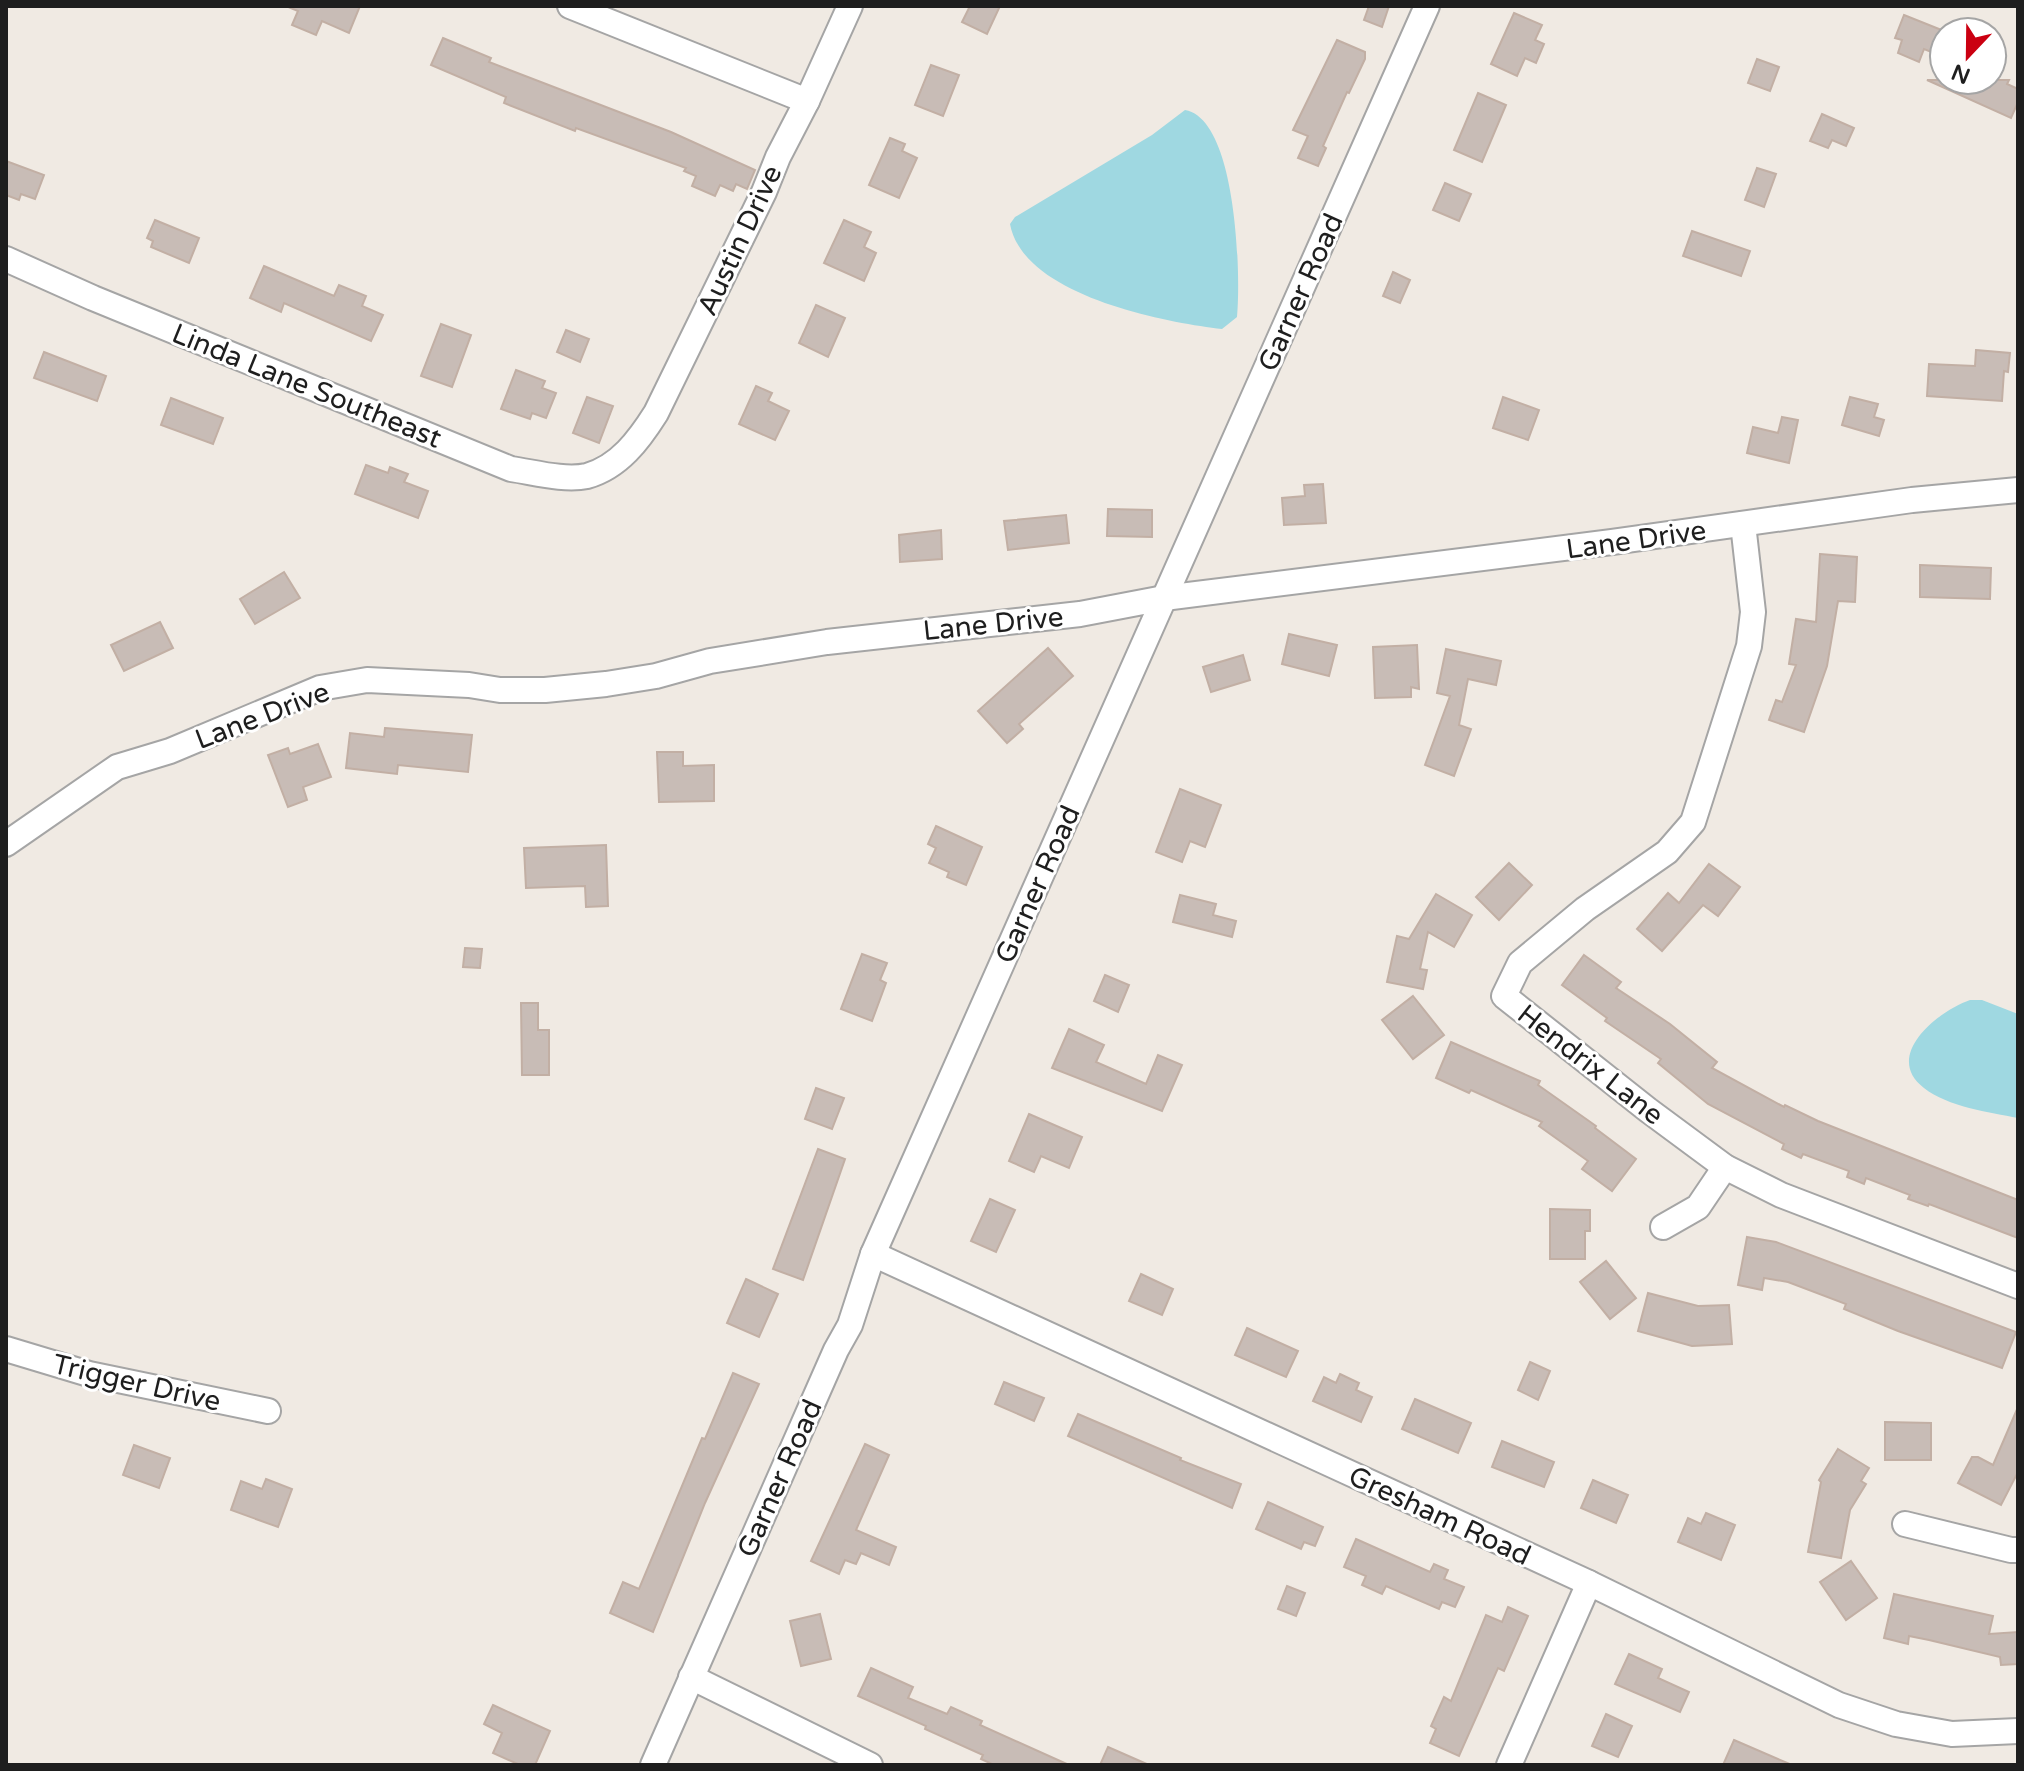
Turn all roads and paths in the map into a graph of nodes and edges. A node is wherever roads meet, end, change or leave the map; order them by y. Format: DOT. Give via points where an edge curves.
graph roads {
  1 [pos="570,6"];
  2 [pos="850,6"];
  3 [pos="1427,6"];
  4 [pos="807,101"];
  5 [pos="6,259"];
  6 [pos="613,463"];
  7 [pos="2018,490"];
  8 [pos="1743,524"];
  9 [pos="1164,598"];
  10 [pos="6,844"];
  11 [pos="1725,1167"];
  12 [pos="1663,1227"];
  13 [pos="873,1254"];
  14 [pos="2018,1286"];
  15 [pos="6,1349"];
  16 [pos="268,1411"];
  17 [pos="1905,1524"];
  18 [pos="2018,1550"];
  19 [pos="1589,1583"];
  20 [pos="691,1677"];
  21 [pos="2018,1731"];
  22 [pos="653,1765"];
  23 [pos="870,1765"];
  24 [pos="1509,1765"];
  1 -- 4 [label="street"];
  2 -- 4 [label="street, Austin Drive"];
  3 -- 9 [label="street, Garner Road"];
  4 -- 6 [label="street, Austin Drive" via="656,413 637,443"];
  5 -- 6 [label="street, Linda Lane Southeast" via="511,469 585,476"];
  7 -- 8 [label="street, Lane Drive"];
  8 -- 9 [label="street, Lane Drive"];
  8 -- 11 [label="street, Hendrix Lane" via="1753,612 1749,646 1693,822 1667,852 1520,963 1504,996"];
  9 -- 10 [label="street, Lane Drive" via="1080,614 827,642 606,684 500,690 367,680 320,688 170,751 117,767"];
  9 -- 13 [label="street, Garner Road"];
  11 -- 12 [label="street" via="1698,1207"];
  11 -- 14 [label="street, Hendrix Lane" via="1781,1195"];
  13 -- 19 [label="street, Gresham Road"];
  13 -- 20 [label="street, Garner Road" via="850,1325"];
  15 -- 16 [label="street, Trigger Drive" via="89,1374"];
  17 -- 18 [label="street"];
  19 -- 21 [label="street, Gresham Road" via="1839,1705 1896,1724 1952,1734"];
  19 -- 24 [label="street"];
  20 -- 22 [label="street, Garner Road"];
  20 -- 23 [label="street"];
}
